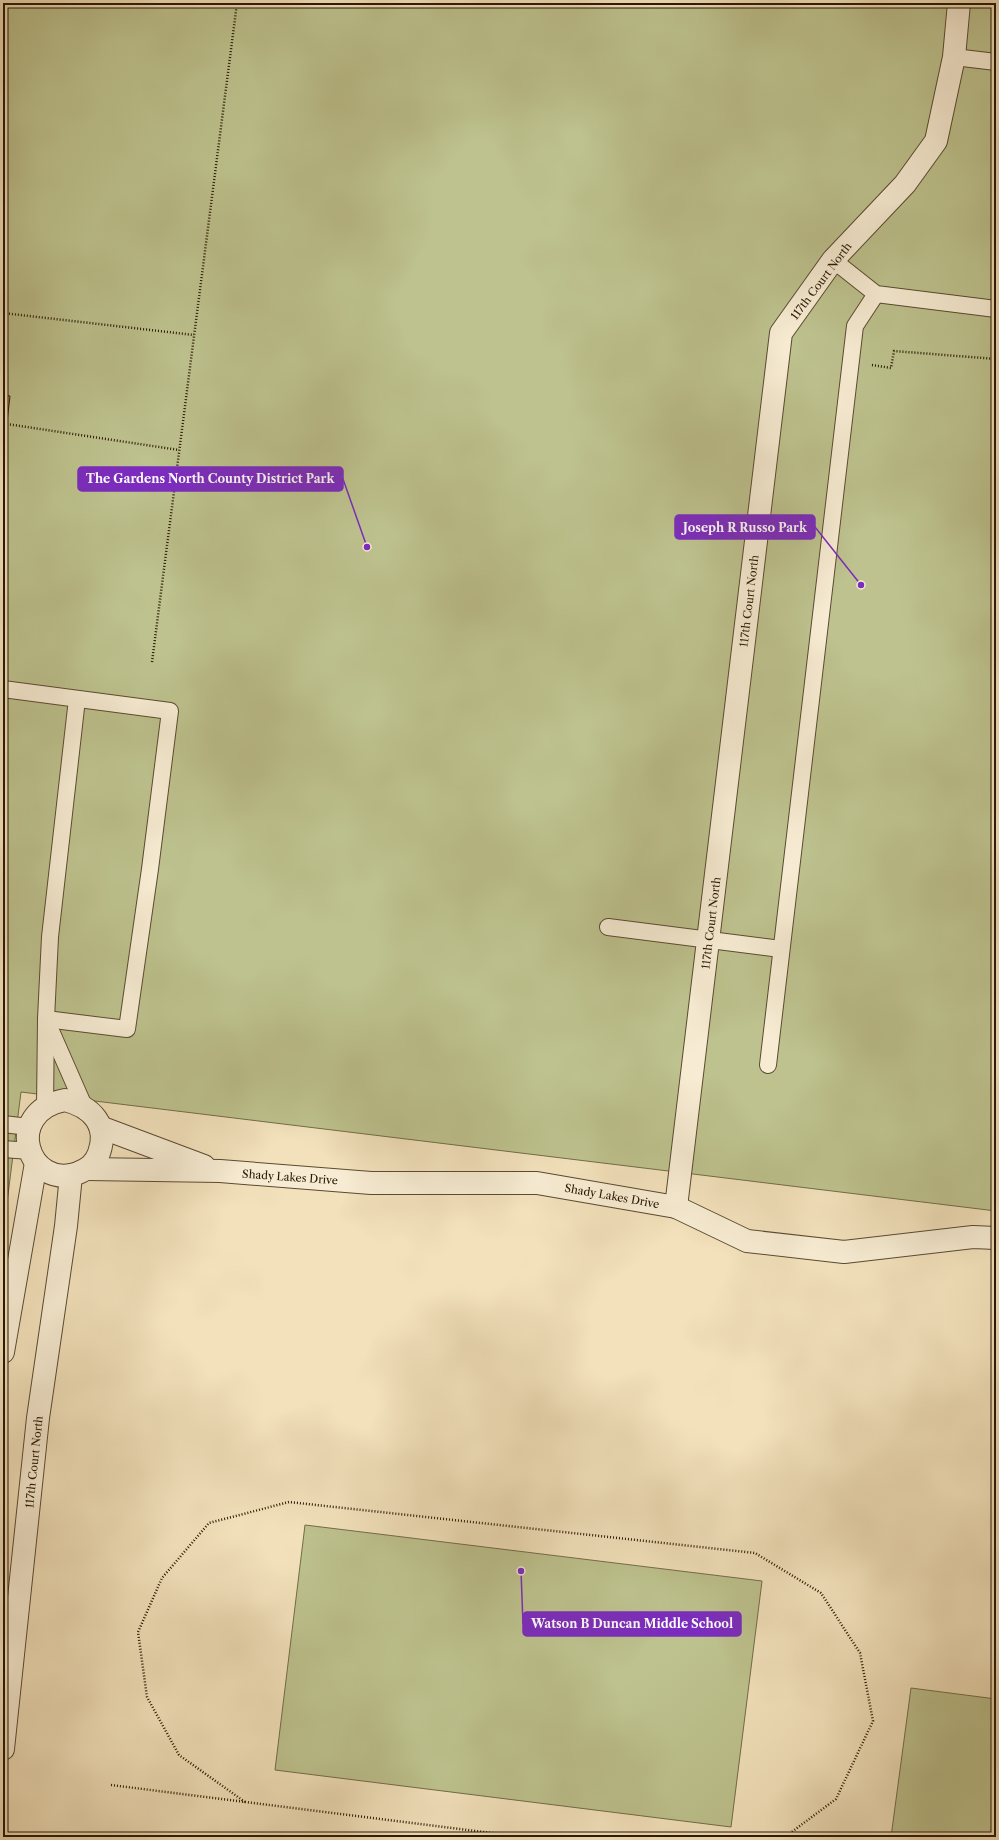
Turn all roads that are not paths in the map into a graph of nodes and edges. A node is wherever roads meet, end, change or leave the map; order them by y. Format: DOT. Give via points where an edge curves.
graph roads {
  1 [pos="959,3"];
  2 [pos="954,57"];
  3 [pos="996,62"];
  4 [pos="833,260"];
  5 [pos="876,294"];
  6 [pos="996,309"];
  7 [pos="3,689"];
  8 [pos="77,699"];
  9 [pos="608,928"];
  10 [pos="708,940"];
  11 [pos="781,949"];
  12 [pos="46,1019"];
  13 [pos="768,1065"];
  14 [pos="84,1106"];
  15 [pos="45,1107"];
  16 [pos="3,1124"];
  17 [pos="29,1127"];
  18 [pos="100,1127"];
  19 [pos="3,1149"];
  20 [pos="33,1157"];
  21 [pos="80,1172"];
  22 [pos="220,1172"];
  23 [pos="676,1207"];
  24 [pos="996,1238"];
  25 [pos="3,1352"];
  26 [pos="3,1749"];
  1 -- 2 [label="street, 117th Court North"];
  2 -- 3 [label="lane"];
  2 -- 4 [label="street, 117th Court North" via="936,141 905,184"];
  4 -- 5 [label="lane"];
  4 -- 10 [label="street, 117th Court North" via="782,333"];
  5 -- 6 [label="lane"];
  5 -- 11 [label="lane" via="855,326"];
  7 -- 8 [label="lane"];
  8 -- 12 [label="lane" via="50,938"];
  8 -- 12 [label="lane" via="170,710 126,1029"];
  9 -- 10 [label="lane"];
  10 -- 11 [label="lane"];
  10 -- 23 [label="street, 117th Court North"];
  11 -- 13 [label="lane"];
  12 -- 14 [label="lane"];
  12 -- 15 [label="lane"];
  14 -- 15 [label="street" via="65,1100"];
  14 -- 18 [label="street"];
  15 -- 17 [label="street" via="34,1117"];
  16 -- 17 [label="lane"];
  17 -- 20 [label="street" via="28,1142"];
  18 -- 21 [label="street" via="102,1144 97,1157"];
  18 -- 22 [label="street, Shady Lakes Drive"];
  19 -- 20 [label="lane"];
  20 -- 21 [label="street" via="48,1172 61,1176"];
  20 -- 25 [label="street"];
  21 -- 22 [label="street, Shady Lakes Drive"];
  21 -- 26 [label="street, 117th Court North" via="66,1226 38,1418"];
  22 -- 23 [label="street, Shady Lakes Drive" via="371,1183 538,1183"];
  23 -- 24 [label="street, Shady Lakes Drive" via="747,1241 844,1252 973,1237"];
}
